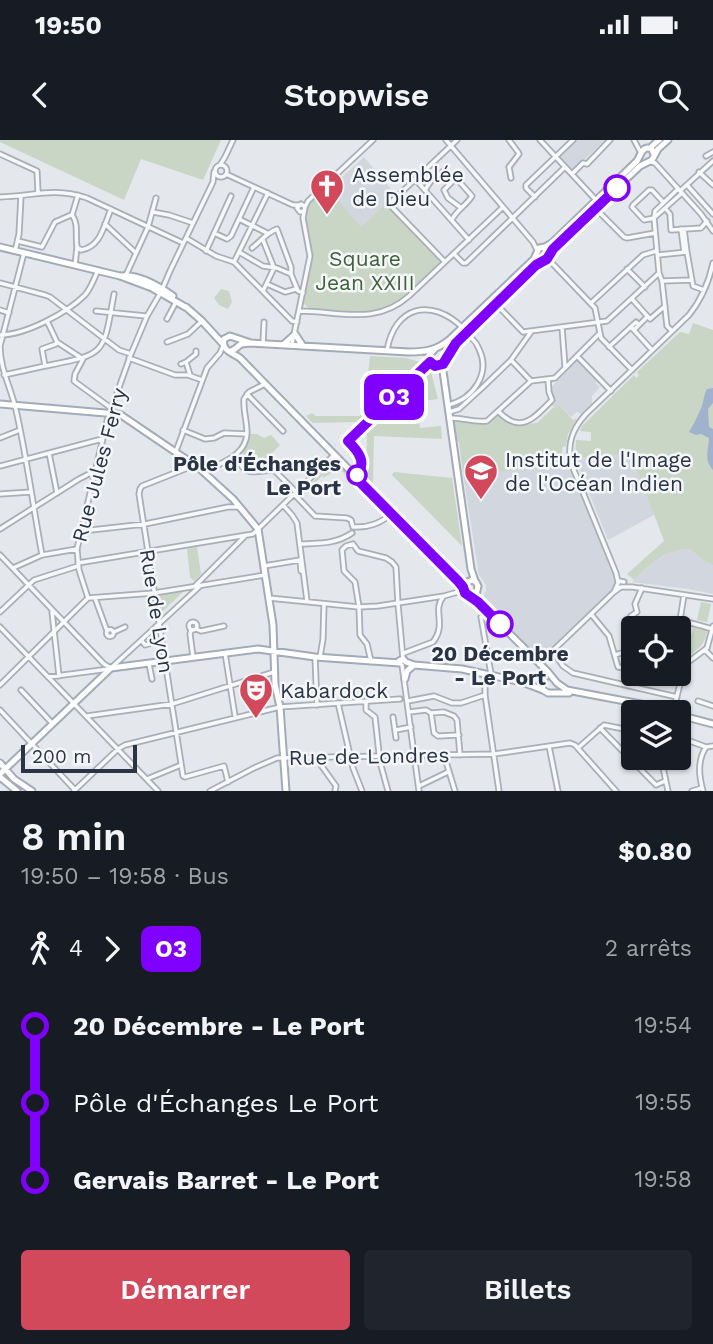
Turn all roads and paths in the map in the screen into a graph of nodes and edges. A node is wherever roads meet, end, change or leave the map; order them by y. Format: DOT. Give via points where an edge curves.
graph roads {
  1 [pos="233,140"];
  2 [pos="373,140"];
  3 [pos="446,140"];
  4 [pos="457,140"];
  5 [pos="509,140"];
  6 [pos="540,140"];
  7 [pos="573,140"];
  8 [pos="610,140"];
  9 [pos="659,140"];
  10 [pos="668,140"];
  11 [pos="635,141"];
  12 [pos="451,146"];
  13 [pos="648,148"];
  14 [pos="641,153"];
  15 [pos="0,154"];
  16 [pos="711,156"];
  17 [pos="555,158"];
  18 [pos="652,160"];
  19 [pos="222,166"];
  20 [pos="565,167"];
  21 [pos="445,170"];
  22 [pos="215,172"];
  23 [pos="699,172"];
  24 [pos="226,174"];
  25 [pos="572,174"];
  26 [pos="220,177"];
  27 [pos="511,178"];
  28 [pos="415,179"];
  29 [pos="213,182"];
  30 [pos="687,185"];
  31 [pos="713,185"];
  32 [pos="254,187"];
  33 [pos="425,190"];
  34 [pos="680,191"];
  35 [pos="38,193"];
  36 [pos="268,193"];
  37 [pos="78,195"];
  38 [pos="21,196"];
  39 [pos="231,196"];
  40 [pos="0,197"];
  41 [pos="535,197"];
  42 [pos="156,198"];
  43 [pos="596,200"];
  44 [pos="664,205"];
  45 [pos="460,207"];
  46 [pos="503,207"];
  47 [pos="301,208"];
  48 [pos="111,209"];
  49 [pos="598,211"];
  50 [pos="153,212"];
  51 [pos="713,214"];
  52 [pos="72,215"];
  53 [pos="512,218"];
  54 [pos="239,219"];
  55 [pos="654,219"];
  56 [pos="452,220"];
  57 [pos="708,221"];
  58 [pos="193,223"];
  59 [pos="105,224"];
  60 [pos="252,226"];
  61 [pos="148,227"];
  62 [pos="682,229"];
  63 [pos="713,231"];
  64 [pos="214,233"];
  65 [pos="267,233"];
  66 [pos="655,233"];
  67 [pos="263,240"];
  68 [pos="469,240"];
  69 [pos="18,241"];
  70 [pos="184,241"];
  71 [pos="0,247"];
  72 [pos="77,247"];
  73 [pos="252,248"];
  74 [pos="540,250"];
  75 [pos="15,251"];
  76 [pos="206,251"];
  77 [pos="239,252"];
  78 [pos="686,252"];
  79 [pos="24,253"];
  80 [pos="136,253"];
  81 [pos="657,253"];
  82 [pos="454,254"];
  83 [pos="548,258"];
  84 [pos="234,262"];
  85 [pos="445,262"];
  86 [pos="713,263"];
  87 [pos="75,265"];
  88 [pos="274,268"];
  89 [pos="712,269"];
  90 [pos="627,270"];
  91 [pos="98,271"];
  92 [pos="659,273"];
  93 [pos="291,274"];
  94 [pos="123,276"];
  95 [pos="692,280"];
  96 [pos="663,281"];
  97 [pos="0,283"];
  98 [pos="267,284"];
  99 [pos="16,287"];
  100 [pos="645,287"];
  101 [pos="296,289"];
  102 [pos="704,290"];
  103 [pos="159,291"];
  104 [pos="263,291"];
  105 [pos="303,293"];
  106 [pos="114,294"];
  107 [pos="632,299"];
  108 [pos="176,302"];
  109 [pos="591,303"];
  110 [pos="497,305"];
  111 [pos="665,306"];
  112 [pos="187,308"];
  113 [pos="0,310"];
  114 [pos="67,310"];
  115 [pos="96,311"];
  116 [pos="111,312"];
  117 [pos="299,312"];
  118 [pos="9,313"];
  119 [pos="147,316"];
  120 [pos="648,316"];
  121 [pos="167,319"];
  122 [pos="47,321"];
  123 [pos="202,321"];
  124 [pos="264,321"];
  125 [pos="297,322"];
  126 [pos="598,322"];
  127 [pos="562,327"];
  128 [pos="632,328"];
  129 [pos="463,331"];
  130 [pos="672,331"];
  131 [pos="531,332"];
  132 [pos="600,334"];
  133 [pos="2,335"];
  134 [pos="235,338"];
  135 [pos="106,340"];
  136 [pos="292,341"];
  137 [pos="57,342"];
  138 [pos="167,342"];
  139 [pos="251,343"];
  140 [pos="263,344"];
  141 [pos="224,345"];
  142 [pos="303,346"];
  143 [pos="609,347"];
  144 [pos="234,349"];
  145 [pos="435,349"];
  146 [pos="387,350"];
  147 [pos="652,350"];
  148 [pos="196,351"];
  149 [pos="409,352"];
  150 [pos="130,356"];
  151 [pos="577,356"];
  152 [pos="83,359"];
  153 [pos="445,359"];
  154 [pos="511,360"];
  155 [pos="431,362"];
  156 [pos="45,366"];
  157 [pos="565,367"];
  158 [pos="632,370"];
  159 [pos="4,375"];
  160 [pos="190,375"];
  161 [pos="548,379"];
  162 [pos="202,380"];
  163 [pos="531,381"];
  164 [pos="265,384"];
  165 [pos="611,391"];
  166 [pos="247,394"];
  167 [pos="446,395"];
  168 [pos="0,404"];
  169 [pos="15,405"];
  170 [pos="111,411"];
  171 [pos="498,411"];
  172 [pos="448,412"];
  173 [pos="20,430"];
  174 [pos="183,430"];
  175 [pos="283,431"];
  176 [pos="247,434"];
  177 [pos="0,438"];
  178 [pos="102,439"];
  179 [pos="175,452"];
  180 [pos="49,453"];
  181 [pos="334,455"];
  182 [pos="237,456"];
  183 [pos="27,459"];
  184 [pos="195,465"];
  185 [pos="0,466"];
  186 [pos="204,472"];
  187 [pos="94,473"];
  188 [pos="31,492"];
  189 [pos="57,493"];
  190 [pos="295,493"];
  191 [pos="0,494"];
  192 [pos="233,499"];
  193 [pos="283,505"];
  194 [pos="230,507"];
  195 [pos="240,507"];
  196 [pos="33,509"];
  197 [pos="392,514"];
  198 [pos="145,524"];
  199 [pos="353,527"];
  200 [pos="0,529"];
  201 [pos="258,529"];
  202 [pos="82,531"];
  203 [pos="352,533"];
  204 [pos="246,536"];
  205 [pos="300,544"];
  206 [pos="353,544"];
  207 [pos="77,549"];
  208 [pos="148,551"];
  209 [pos="0,555"];
  210 [pos="42,555"];
  211 [pos="78,565"];
  212 [pos="264,566"];
  213 [pos="13,568"];
  214 [pos="301,571"];
  215 [pos="265,575"];
  216 [pos="621,584"];
  217 [pos="28,585"];
  218 [pos="202,585"];
  219 [pos="195,586"];
  220 [pos="466,588"];
  221 [pos="642,588"];
  222 [pos="154,593"];
  223 [pos="476,593"];
  224 [pos="684,594"];
  225 [pos="188,596"];
  226 [pos="444,596"];
  227 [pos="88,598"];
  228 [pos="95,598"];
  229 [pos="269,598"];
  230 [pos="713,600"];
  231 [pos="307,601"];
  232 [pos="478,602"];
  233 [pos="324,604"];
  234 [pos="398,604"];
  235 [pos="359,607"];
  236 [pos="52,610"];
  237 [pos="0,612"];
  238 [pos="591,614"];
  239 [pos="631,616"];
  240 [pos="681,616"];
  241 [pos="481,617"];
  242 [pos="65,623"];
  243 [pos="159,623"];
  244 [pos="691,623"];
  245 [pos="224,626"];
  246 [pos="0,627"];
  247 [pos="125,627"];
  248 [pos="713,628"];
  249 [pos="54,633"];
  250 [pos="141,640"];
  251 [pos="162,640"];
  252 [pos="705,650"];
  253 [pos="553,651"];
  254 [pos="274,652"];
  255 [pos="225,653"];
  256 [pos="621,653"];
  257 [pos="615,655"];
  258 [pos="30,657"];
  259 [pos="193,657"];
  260 [pos="318,657"];
  261 [pos="713,658"];
  262 [pos="403,660"];
  263 [pos="166,661"];
  264 [pos="371,661"];
  265 [pos="149,664"];
  266 [pos="414,665"];
  267 [pos="541,666"];
  268 [pos="111,668"];
  269 [pos="621,668"];
  270 [pos="274,672"];
  271 [pos="59,676"];
  272 [pos="488,676"];
  273 [pos="48,677"];
  274 [pos="152,679"];
  275 [pos="405,679"];
  276 [pos="543,681"];
  277 [pos="554,681"];
  278 [pos="522,682"];
  279 [pos="0,685"];
  280 [pos="230,686"];
  281 [pos="21,690"];
  282 [pos="543,690"];
  283 [pos="407,691"];
  284 [pos="553,692"];
  285 [pos="485,695"];
  286 [pos="677,697"];
  287 [pos="400,699"];
  288 [pos="623,700"];
  289 [pos="676,700"];
  290 [pos="366,701"];
  291 [pos="698,701"];
  292 [pos="74,703"];
  293 [pos="338,703"];
  294 [pos="408,703"];
  295 [pos="172,704"];
  296 [pos="621,704"];
  297 [pos="317,705"];
  298 [pos="713,706"];
  299 [pos="280,708"];
  300 [pos="0,710"];
  301 [pos="409,712"];
  302 [pos="431,713"];
  303 [pos="87,716"];
  304 [pos="393,717"];
  305 [pos="236,718"];
  306 [pos="691,718"];
  307 [pos="52,723"];
  308 [pos="713,724"];
  309 [pos="411,727"];
  310 [pos="600,728"];
  311 [pos="621,728"];
  312 [pos="395,730"];
  313 [pos="177,733"];
  314 [pos="459,735"];
  315 [pos="396,737"];
  316 [pos="691,741"];
  317 [pos="32,743"];
  318 [pos="549,746"];
  319 [pos="713,746"];
  320 [pos="706,747"];
  321 [pos="578,748"];
  322 [pos="118,750"];
  323 [pos="494,754"];
  324 [pos="444,755"];
  325 [pos="460,755"];
  326 [pos="414,756"];
  327 [pos="351,757"];
  328 [pos="379,757"];
  329 [pos="284,758"];
  330 [pos="318,758"];
  331 [pos="0,763"];
  332 [pos="181,765"];
  333 [pos="663,770"];
  334 [pos="449,772"];
  335 [pos="2,774"];
  336 [pos="147,779"];
  337 [pos="665,781"];
  338 [pos="228,782"];
  339 [pos="221,785"];
  340 [pos="419,789"];
  341 [pos="702,789"];
  342 [pos="17,791"];
  343 [pos="32,791"];
  344 [pos="75,791"];
  345 [pos="158,791"];
  346 [pos="211,791"];
  347 [pos="225,791"];
  348 [pos="286,791"];
  349 [pos="335,791"];
  350 [pos="362,791"];
  351 [pos="388,791"];
  352 [pos="455,791"];
  353 [pos="499,791"];
  354 [pos="558,791"];
  355 [pos="616,791"];
  356 [pos="668,791"];
  357 [pos="692,791"];
  1 -- 19 [label="street"];
  2 -- 47 [label="street"];
  3 -- 12 [label="street"];
  4 -- 12 [label="street"];
  5 -- 27 [label="street" via="519,154 509,167"];
  6 -- 17 [label="street"];
  7 -- 17 [label="street"];
  8 -- 25 [label="street"];
  9 -- 13 [label="main road"];
  10 -- 18 [label="main road"];
  11 -- 13 [label="street"];
  11 -- 14 [label="street"];
  12 -- 28 [label="street"];
  12 -- 46 [label="street"];
  13 -- 14 [label="main road"];
  13 -- 18 [label="main road" via="653,151"];
  14 -- 18 [label="main road" via="642,159"];
  14 -- 43 [label="main road"];
  15 -- 35 [label="street" via="37,171"];
  16 -- 23 [label="street"];
  17 -- 20 [label="street"];
  17 -- 41 [label="street" via="526,185"];
  18 -- 34 [label="street"];
  18 -- 49 [label="main road" via="639,167"];
  19 -- 22 [label="street"];
  19 -- 24 [label="street"];
  20 -- 25 [label="street"];
  20 -- 41 [label="street"];
  21 -- 33 [label="street"];
  22 -- 26 [label="street"];
  22 -- 29 [label="street"];
  23 -- 30 [label="street"];
  23 -- 31 [label="street"];
  24 -- 26 [label="street"];
  24 -- 32 [label="street"];
  25 -- 43 [label="street"];
  26 -- 29 [label="street"];
  28 -- 33 [label="street"];
  28 -- 85 [label="street" via="389,204"];
  29 -- 58 [label="street, Rue Jules Ferry"];
  30 -- 34 [label="street"];
  30 -- 51 [label="street"];
  32 -- 36 [label="street"];
  32 -- 54 [label="street"];
  33 -- 56 [label="street"];
  34 -- 44 [label="street"];
  34 -- 57 [label="street"];
  35 -- 37 [label="street"];
  35 -- 38 [label="street"];
  36 -- 47 [label="street"];
  36 -- 60 [label="street"];
  37 -- 48 [label="street"];
  37 -- 52 [label="street"];
  38 -- 40 [label="street"];
  38 -- 69 [label="street"];
  39 -- 64 [label="street"];
  41 -- 53 [label="street"];
  42 -- 50 [label="street"];
  43 -- 74 [label="main road"];
  44 -- 55 [label="street"];
  44 -- 55 [label="street" via="652,190 633,205 644,220"];
  44 -- 62 [label="street" via="671,230"];
  45 -- 45 [label="street" via="472,195 456,178 444,191"];
  45 -- 56 [label="street"];
  46 -- 53 [label="street"];
  46 -- 68 [label="street"];
  47 -- 105 [label="street" via="310,256"];
  48 -- 59 [label="street"];
  48 -- 61 [label="street"];
  49 -- 66 [label="street" via="624,237"];
  49 -- 83 [label="main road"];
  50 -- 58 [label="street"];
  50 -- 61 [label="street"];
  52 -- 69 [label="street" via="54,222 42,247"];
  52 -- 72 [label="street"];
  53 -- 74 [label="street"];
  53 -- 82 [label="street" via="466,263"];
  54 -- 60 [label="street"];
  54 -- 64 [label="street" via="227,239"];
  55 -- 66 [label="street"];
  56 -- 68 [label="street"];
  57 -- 62 [label="street" via="701,228"];
  57 -- 63 [label="street"];
  58 -- 70 [label="street, Rue Jules Ferry"];
  59 -- 72 [label="street" via="90,249"];
  59 -- 80 [label="street"];
  60 -- 65 [label="street"];
  60 -- 77 [label="street"];
  61 -- 70 [label="street"];
  61 -- 80 [label="street"];
  62 -- 78 [label="street"];
  64 -- 76 [label="street"];
  65 -- 67 [label="street"];
  65 -- 93 [label="street" via="277,229"];
  66 -- 81 [label="street"];
  67 -- 73 [label="street"];
  67 -- 88 [label="street"];
  68 -- 82 [label="street"];
  69 -- 75 [label="street"];
  70 -- 76 [label="street"];
  70 -- 103 [label="street, Rue Jules Ferry"];
  71 -- 75 [label="main road"];
  72 -- 87 [label="street"];
  74 -- 83 [label="main road" via="548,249"];
  74 -- 83 [label="main road" via="538,258"];
  74 -- 129 [label="main road"];
  75 -- 79 [label="main road"];
  76 -- 84 [label="street"];
  77 -- 84 [label="street"];
  77 -- 88 [label="street"];
  78 -- 81 [label="street"];
  78 -- 95 [label="street"];
  79 -- 87 [label="main road"];
  79 -- 99 [label="street"];
  80 -- 94 [label="street"];
  81 -- 90 [label="street" via="643,255"];
  81 -- 92 [label="street"];
  82 -- 85 [label="street"];
  83 -- 109 [label="street"];
  83 -- 110 [label="main road"];
  84 -- 104 [label="street"];
  85 -- 117 [label="street" via="386,312"];
  86 -- 89 [label="street"];
  87 -- 91 [label="main road"];
  88 -- 93 [label="street"];
  88 -- 98 [label="street"];
  89 -- 102 [label="street"];
  90 -- 100 [label="street"];
  90 -- 109 [label="street"];
  91 -- 94 [label="main road"];
  91 -- 114 [label="street" via="86,294"];
  92 -- 96 [label="street"];
  92 -- 100 [label="street"];
  93 -- 101 [label="street"];
  94 -- 103 [label="main road"];
  95 -- 96 [label="street"];
  95 -- 102 [label="street" via="694,287"];
  96 -- 111 [label="street"];
  97 -- 99 [label="street"];
  98 -- 101 [label="street" via="285,292"];
  98 -- 104 [label="street"];
  99 -- 114 [label="street" via="45,295"];
  99 -- 118 [label="street"];
  100 -- 107 [label="street"];
  101 -- 105 [label="street"];
  102 -- 130 [label="street" via="690,315"];
  103 -- 108 [label="main road"];
  103 -- 112 [label="main road"];
  103 -- 119 [label="street, Rue Jules Ferry"];
  104 -- 125 [label="street"];
  105 -- 117 [label="street"];
  106 -- 116 [label="street"];
  107 -- 120 [label="street"];
  107 -- 126 [label="street" via="611,319"];
  108 -- 112 [label="main road"];
  108 -- 121 [label="street"];
  109 -- 126 [label="street"];
  110 -- 129 [label="main road"];
  110 -- 131 [label="street" via="523,332"];
  111 -- 120 [label="street"];
  111 -- 130 [label="street"];
  112 -- 123 [label="main road"];
  113 -- 118 [label="street"];
  114 -- 122 [label="street"];
  114 -- 135 [label="street"];
  115 -- 116 [label="street"];
  116 -- 119 [label="street"];
  116 -- 135 [label="street"];
  117 -- 125 [label="street"];
  118 -- 133 [label="street"];
  119 -- 150 [label="street, Rue Jules Ferry"];
  120 -- 128 [label="street"];
  122 -- 133 [label="street"];
  122 -- 137 [label="street"];
  123 -- 138 [label="street" via="183,337"];
  123 -- 141 [label="main road"];
  124 -- 140 [label="street"];
  125 -- 136 [label="street"];
  126 -- 127 [label="street"];
  126 -- 132 [label="street"];
  127 -- 131 [label="street"];
  127 -- 157 [label="street"];
  128 -- 143 [label="street"];
  128 -- 147 [label="street"];
  129 -- 145 [label="main road"];
  129 -- 146 [label="street" via="438,310 415,311 394,328"];
  129 -- 153 [label="main road"];
  129 -- 172 [label="street" via="481,352 482,375"];
  130 -- 147 [label="street"];
  131 -- 154 [label="street"];
  132 -- 143 [label="street"];
  132 -- 151 [label="street"];
  133 -- 159 [label="street"];
  134 -- 139 [label="main road"];
  134 -- 141 [label="main road" via="230,336"];
  134 -- 144 [label="main road"];
  135 -- 150 [label="street"];
  135 -- 152 [label="street"];
  136 -- 140 [label="main road"];
  136 -- 142 [label="main road"];
  136 -- 142 [label="main road"];
  137 -- 152 [label="street"];
  137 -- 156 [label="street" via="42,349"];
  139 -- 140 [label="main road"];
  139 -- 144 [label="main road"];
  141 -- 144 [label="main road" via="226,350"];
  141 -- 162 [label="street"];
  142 -- 146 [label="main road"];
  143 -- 158 [label="street"];
  144 -- 164 [label="main road"];
  145 -- 149 [label="main road"];
  145 -- 153 [label="main road" via="444,352"];
  145 -- 155 [label="main road" via="430,353"];
  146 -- 149 [label="main road"];
  147 -- 158 [label="street"];
  148 -- 160 [label="street" via="184,363"];
  149 -- 155 [label="main road"];
  150 -- 160 [label="street" via="175,375"];
  150 -- 170 [label="street, Rue Jules Ferry"];
  151 -- 157 [label="street"];
  151 -- 165 [label="street"];
  152 -- 156 [label="street"];
  152 -- 170 [label="street" via="74,381"];
  153 -- 155 [label="main road" via="438,366"];
  153 -- 167 [label="main road"];
  154 -- 163 [label="street"];
  154 -- 172 [label="street" via="459,410"];
  155 -- 167 [label="main road"];
  156 -- 159 [label="street"];
  157 -- 161 [label="street"];
  158 -- 165 [label="street"];
  159 -- 169 [label="street"];
  160 -- 162 [label="street"];
  161 -- 163 [label="street"];
  161 -- 171 [label="street" via="552,400 530,421 510,421"];
  162 -- 174 [label="street"];
  163 -- 171 [label="street"];
  164 -- 166 [label="street"];
  164 -- 181 [label="main road"];
  165 -- 216 [label="street" via="577,425 569,451"];
  166 -- 175 [label="street"];
  166 -- 176 [label="street" via="243,403"];
  167 -- 172 [label="main road"];
  168 -- 169 [label="main road"];
  169 -- 170 [label="main road"];
  169 -- 173 [label="street"];
  170 -- 178 [label="street, Rue Jules Ferry"];
  170 -- 179 [label="main road"];
  171 -- 172 [label="street" via="485,422"];
  172 -- 220 [label="main road" via="471,569"];
  173 -- 177 [label="street"];
  173 -- 183 [label="street"];
  174 -- 176 [label="street" via="205,439 224,433"];
  174 -- 179 [label="street"];
  176 -- 182 [label="street"];
  178 -- 180 [label="street"];
  178 -- 187 [label="street, Rue Jules Ferry"];
  179 -- 184 [label="main road"];
  180 -- 183 [label="street"];
  180 -- 189 [label="street"];
  181 -- 190 [label="street"];
  181 -- 197 [label="main road"];
  182 -- 186 [label="street"];
  182 -- 190 [label="street" via="250,472 272,469"];
  183 -- 185 [label="street"];
  183 -- 188 [label="street"];
  184 -- 186 [label="main road"];
  184 -- 198 [label="street, Rue de Lyon" via="140,489"];
  186 -- 192 [label="main road"];
  187 -- 189 [label="street"];
  187 -- 202 [label="street, Rue Jules Ferry"];
  188 -- 191 [label="street"];
  188 -- 196 [label="street"];
  189 -- 196 [label="street"];
  190 -- 193 [label="street"];
  190 -- 199 [label="street" via="315,516 347,518"];
  192 -- 194 [label="street"];
  192 -- 195 [label="main road"];
  193 -- 201 [label="street"];
  193 -- 205 [label="street" via="297,523"];
  194 -- 195 [label="street"];
  194 -- 198 [label="street"];
  195 -- 201 [label="main road"];
  196 -- 200 [label="street"];
  196 -- 210 [label="street"];
  197 -- 199 [label="street" via="381,522"];
  197 -- 220 [label="main road"];
  198 -- 202 [label="street"];
  198 -- 208 [label="street, Rue de Lyon"];
  199 -- 203 [label="street"];
  201 -- 204 [label="street"];
  201 -- 212 [label="main road"];
  202 -- 207 [label="street, Rue Jules Ferry"];
  203 -- 205 [label="street" via="334,542"];
  203 -- 206 [label="street"];
  204 -- 208 [label="street"];
  204 -- 219 [label="street"];
  205 -- 231 [label="street"];
  206 -- 234 [label="street" via="360,552 395,564"];
  206 -- 235 [label="street" via="341,553 344,571 355,583"];
  207 -- 210 [label="street"];
  207 -- 211 [label="street, Rue Jules Ferry"];
  208 -- 211 [label="street"];
  208 -- 222 [label="street, Rue de Lyon"];
  209 -- 213 [label="street"];
  210 -- 213 [label="street"];
  211 -- 217 [label="street"];
  211 -- 227 [label="street, Rue Jules Ferry"];
  212 -- 214 [label="street" via="300,561"];
  212 -- 215 [label="main road"];
  213 -- 217 [label="street"];
  215 -- 218 [label="street"];
  215 -- 229 [label="main road"];
  216 -- 221 [label="street"];
  216 -- 238 [label="street"];
  217 -- 236 [label="street"];
  217 -- 237 [label="street"];
  218 -- 219 [label="street"];
  218 -- 225 [label="street"];
  219 -- 222 [label="street"];
  219 -- 225 [label="street"];
  220 -- 223 [label="main road"];
  220 -- 223 [label="main road" via="478,586"];
  220 -- 226 [label="street"];
  220 -- 232 [label="main road"];
  221 -- 224 [label="street"];
  221 -- 239 [label="street" via="635,604 637,612"];
  222 -- 228 [label="street"];
  222 -- 243 [label="street, Rue de Lyon"];
  223 -- 232 [label="main road"];
  224 -- 230 [label="street"];
  224 -- 240 [label="street"];
  225 -- 243 [label="street"];
  226 -- 234 [label="street"];
  226 -- 262 [label="street" via="439,603 436,639"];
  227 -- 228 [label="street"];
  227 -- 242 [label="street"];
  228 -- 247 [label="street" via="107,631"];
  229 -- 231 [label="street"];
  229 -- 254 [label="main road"];
  231 -- 233 [label="street"];
  232 -- 267 [label="main road"];
  233 -- 235 [label="street"];
  233 -- 260 [label="street"];
  234 -- 235 [label="street"];
  234 -- 262 [label="street"];
  235 -- 264 [label="street" via="359,635"];
  236 -- 242 [label="street"];
  236 -- 249 [label="street"];
  238 -- 253 [label="street"];
  238 -- 257 [label="street" via="609,636"];
  241 -- 272 [label="street"];
  242 -- 249 [label="street"];
  242 -- 268 [label="street"];
  243 -- 250 [label="street"];
  243 -- 251 [label="street, Rue de Lyon"];
  244 -- 248 [label="street"];
  245 -- 259 [label="street" via="194,629 190,634"];
  246 -- 258 [label="street"];
  248 -- 252 [label="street"];
  249 -- 258 [label="street"];
  249 -- 271 [label="street"];
  250 -- 251 [label="street" via="145,645"];
  250 -- 268 [label="street"];
  251 -- 263 [label="street, Rue de Lyon"];
  252 -- 261 [label="street"];
  252 -- 286 [label="street" via="685,663"];
  253 -- 267 [label="street"];
  253 -- 286 [label="street" via="573,673"];
  254 -- 255 [label="main road"];
  254 -- 260 [label="main road"];
  254 -- 270 [label="main road"];
  255 -- 259 [label="main road"];
  255 -- 280 [label="street"];
  256 -- 257 [label="street"];
  257 -- 269 [label="street"];
  258 -- 273 [label="street"];
  258 -- 279 [label="street"];
  259 -- 263 [label="main road"];
  260 -- 264 [label="main road"];
  260 -- 297 [label="street"];
  262 -- 264 [label="main road"];
  262 -- 266 [label="main road"];
  262 -- 275 [label="street"];
  263 -- 265 [label="main road"];
  263 -- 295 [label="street, Rue de Lyon"];
  265 -- 268 [label="main road"];
  265 -- 274 [label="street"];
  266 -- 272 [label="main road"];
  266 -- 275 [label="main road"];
  267 -- 276 [label="main road"];
  267 -- 277 [label="main road"];
  268 -- 271 [label="street"];
  268 -- 292 [label="main road"];
  270 -- 280 [label="street"];
  270 -- 299 [label="main road"];
  271 -- 273 [label="street"];
  272 -- 278 [label="main road"];
  272 -- 285 [label="street"];
  273 -- 292 [label="street"];
  275 -- 283 [label="street"];
  276 -- 277 [label="main road"];
  276 -- 278 [label="main road"];
  276 -- 282 [label="main road"];
  277 -- 284 [label="main road"];
  277 -- 288 [label="main road" via="567,690"];
  278 -- 282 [label="main road"];
  280 -- 295 [label="street"];
  280 -- 305 [label="street"];
  281 -- 307 [label="street"];
  282 -- 284 [label="main road"];
  283 -- 287 [label="street"];
  283 -- 294 [label="street"];
  284 -- 296 [label="main road"];
  285 -- 294 [label="street" via="461,703 434,696"];
  285 -- 323 [label="street"];
  286 -- 289 [label="street"];
  287 -- 290 [label="street"];
  287 -- 294 [label="street"];
  290 -- 293 [label="street"];
  290 -- 328 [label="street" via="366,709 375,718"];
  291 -- 298 [label="street"];
  292 -- 303 [label="street"];
  292 -- 307 [label="main road"];
  293 -- 297 [label="street"];
  293 -- 327 [label="street"];
  294 -- 301 [label="street"];
  295 -- 303 [label="street"];
  295 -- 313 [label="street, Rue de Lyon"];
  297 -- 299 [label="street"];
  299 -- 305 [label="street"];
  299 -- 329 [label="main road"];
  300 -- 317 [label="street"];
  301 -- 302 [label="street"];
  301 -- 309 [label="street"];
  302 -- 314 [label="street" via="454,716"];
  302 -- 314 [label="street" via="434,733"];
  303 -- 322 [label="street"];
  304 -- 312 [label="street"];
  305 -- 313 [label="street"];
  306 -- 308 [label="main road"];
  307 -- 317 [label="main road"];
  309 -- 312 [label="street"];
  309 -- 326 [label="street"];
  310 -- 311 [label="street"];
  310 -- 321 [label="street"];
  310 -- 337 [label="street" via="656,785"];
  312 -- 315 [label="street"];
  313 -- 322 [label="street"];
  313 -- 332 [label="street, Rue de Lyon"];
  314 -- 325 [label="street"];
  316 -- 320 [label="street"];
  317 -- 335 [label="main road"];
  317 -- 344 [label="street"];
  318 -- 321 [label="street, Rue de Londres" via="569,743"];
  318 -- 323 [label="street, Rue de Londres"];
  318 -- 354 [label="street"];
  319 -- 320 [label="street"];
  320 -- 341 [label="street" via="699,764"];
  321 -- 355 [label="street"];
  322 -- 336 [label="street"];
  322 -- 344 [label="street"];
  323 -- 325 [label="street, Rue de Londres"];
  323 -- 353 [label="street"];
  324 -- 325 [label="street, Rue de Londres"];
  324 -- 326 [label="street, Rue de Londres"];
  324 -- 334 [label="street"];
  326 -- 328 [label="street, Rue de Londres"];
  326 -- 340 [label="street"];
  327 -- 328 [label="street, Rue de Londres"];
  327 -- 330 [label="street, Rue de Londres"];
  327 -- 350 [label="street"];
  328 -- 351 [label="street"];
  329 -- 330 [label="street, Rue de Londres"];
  329 -- 338 [label="street, Rue de Londres"];
  329 -- 348 [label="main road"];
  330 -- 349 [label="street"];
  331 -- 335 [label="main road"];
  332 -- 336 [label="street"];
  332 -- 338 [label="street" via="185,777 224,766"];
  333 -- 337 [label="street"];
  334 -- 340 [label="street"];
  334 -- 352 [label="street"];
  335 -- 342 [label="main road"];
  335 -- 343 [label="main road"];
  336 -- 345 [label="street"];
  337 -- 356 [label="street"];
  338 -- 339 [label="street, Rue de Londres"];
  339 -- 346 [label="street, Rue de Londres"];
  339 -- 347 [label="street"];
  341 -- 357 [label="street"];
}
